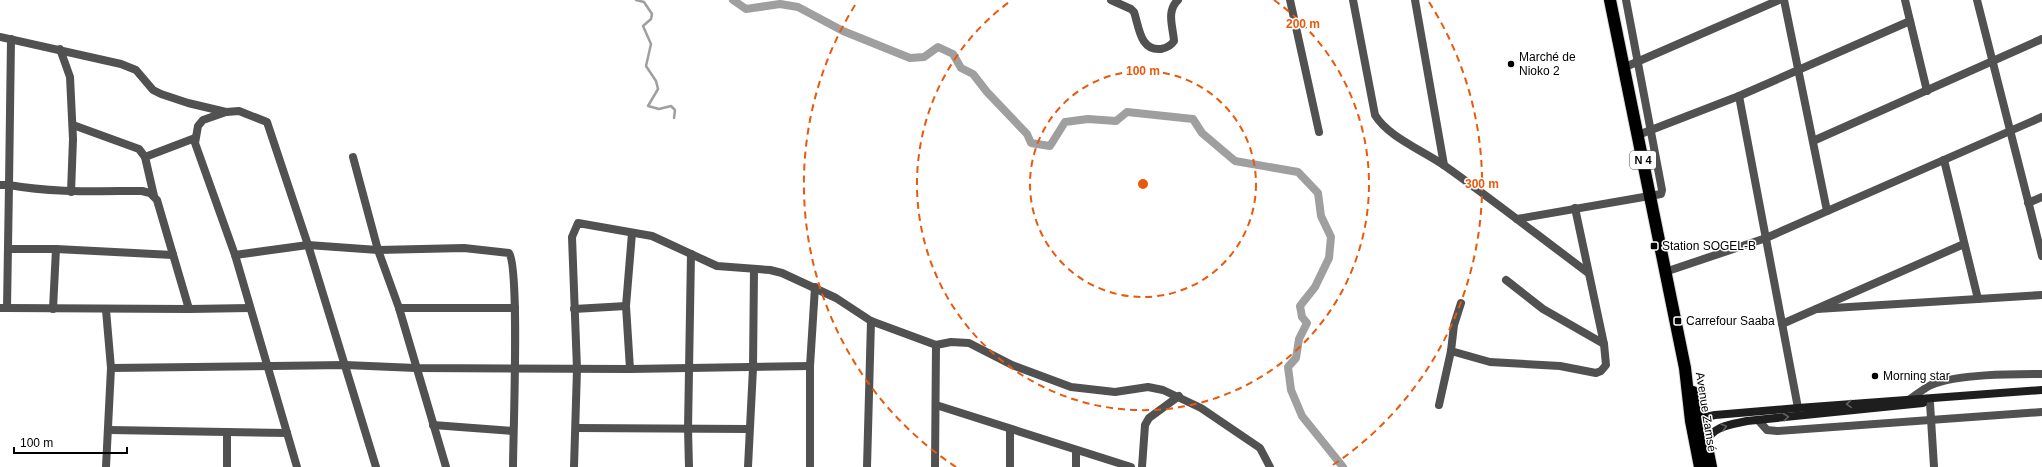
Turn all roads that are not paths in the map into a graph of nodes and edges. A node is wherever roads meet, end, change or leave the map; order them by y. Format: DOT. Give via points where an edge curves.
graph roads {
  1 [pos="1111,0"];
  2 [pos="1178,0"];
  3 [pos="1290,0"];
  4 [pos="1353,0"];
  5 [pos="1415,0"];
  6 [pos="1610,0"];
  7 [pos="1626,0"];
  8 [pos="1779,0"];
  9 [pos="1784,0"];
  10 [pos="1905,0"];
  11 [pos="1977,0"];
  12 [pos="1910,21"];
  13 [pos="0,37"];
  14 [pos="11,40"];
  15 [pos="2042,40"];
  16 [pos="60,50"];
  17 [pos="1638,62"];
  18 [pos="1993,62"];
  19 [pos="1623,68"];
  20 [pos="1798,70"];
  21 [pos="1927,91"];
  22 [pos="1739,96"];
  23 [pos="226,112"];
  24 [pos="2042,117"];
  25 [pos="73,125"];
  26 [pos="1651,131"];
  27 [pos="2010,131"];
  28 [pos="1319,132"];
  29 [pos="1638,135"];
  30 [pos="195,138"];
  31 [pos="1813,141"];
  32 [pos="145,157"];
  33 [pos="352,157"];
  34 [pos="1944,160"];
  35 [pos="1444,165"];
  36 [pos="0,185"];
  37 [pos="9,185"];
  38 [pos="71,192"];
  39 [pos="154,196"];
  40 [pos="1650,196"];
  41 [pos="2042,197"];
  42 [pos="2028,203"];
  43 [pos="1575,208"];
  44 [pos="1827,211"];
  45 [pos="1517,220"];
  46 [pos="632,233"];
  47 [pos="1766,238"];
  48 [pos="1964,244"];
  49 [pos="308,245"];
  50 [pos="8,249"];
  51 [pos="56,249"];
  52 [pos="378,250"];
  53 [pos="691,254"];
  54 [pos="173,255"];
  55 [pos="234,255"];
  56 [pos="2042,256"];
  57 [pos="754,270"];
  58 [pos="1587,272"];
  59 [pos="1665,272"];
  60 [pos="1506,280"];
  61 [pos="815,287"];
  62 [pos="2042,295"];
  63 [pos="1978,299"];
  64 [pos="1461,303"];
  65 [pos="626,306"];
  66 [pos="4,308"];
  67 [pos="250,308"];
  68 [pos="399,308"];
  69 [pos="515,308"];
  70 [pos="53,309"];
  71 [pos="189,309"];
  72 [pos="574,309"];
  73 [pos="1818,309"];
  74 [pos="106,310"];
  75 [pos="871,321"];
  76 [pos="1782,324"];
  77 [pos="1604,344"];
  78 [pos="936,345"];
  79 [pos="1451,352"];
  80 [pos="344,365"];
  81 [pos="810,366"];
  82 [pos="267,367"];
  83 [pos="111,368"];
  84 [pos="416,368"];
  85 [pos="689,368"];
  86 [pos="753,368"];
  87 [pos="514,369"];
  88 [pos="577,369"];
  89 [pos="630,369"];
  90 [pos="2042,374"];
  91 [pos="2042,390"];
  92 [pos="2042,395"];
  93 [pos="1180,396"];
  94 [pos="1910,399"];
  95 [pos="1930,403"];
  96 [pos="1439,405"];
  97 [pos="936,406"];
  98 [pos="1798,408"];
  99 [pos="2042,412"];
  100 [pos="1696,419"];
  101 [pos="1758,420"];
  102 [pos="1931,420"];
  103 [pos="433,425"];
  104 [pos="576,428"];
  105 [pos="688,429"];
  106 [pos="749,429"];
  107 [pos="1010,429"];
  108 [pos="109,430"];
  109 [pos="513,431"];
  110 [pos="227,432"];
  111 [pos="287,433"];
  112 [pos="1706,441"];
  113 [pos="1076,450"];
  114 [pos="106,467"];
  115 [pos="227,467"];
  116 [pos="297,467"];
  117 [pos="376,467"];
  118 [pos="446,467"];
  119 [pos="513,467"];
  120 [pos="574,467"];
  121 [pos="689,467"];
  122 [pos="748,467"];
  123 [pos="810,467"];
  124 [pos="867,467"];
  125 [pos="935,467"];
  126 [pos="1010,467"];
  127 [pos="1076,467"];
  128 [pos="1131,467"];
  129 [pos="1142,467"];
  130 [pos="1270,467"];
  131 [pos="1700,467"];
  132 [pos="1711,467"];
  133 [pos="1934,467"];
  1 -- 2 [label="street" via="1131,8 1144,42 1151,49 1164,49 1172,44 1170,13"];
  3 -- 28 [label="street"];
  4 -- 35 [label="street" via="1375,115 1391,132"];
  5 -- 35 [label="street"];
  6 -- 19 [label="highway, N 4"];
  7 -- 17 [label="street"];
  8 -- 17 [label="street"];
  9 -- 20 [label="street"];
  10 -- 12 [label="street"];
  11 -- 18 [label="street"];
  12 -- 20 [label="street"];
  12 -- 21 [label="street"];
  13 -- 14 [label="street"];
  14 -- 16 [label="street"];
  14 -- 37 [label="street"];
  15 -- 18 [label="street"];
  16 -- 23 [label="street" via="121,64 136,70 153,90 161,94"];
  16 -- 25 [label="street" via="70,77"];
  17 -- 19 [label="street"];
  17 -- 26 [label="street"];
  18 -- 21 [label="street"];
  18 -- 27 [label="street"];
  19 -- 29 [label="highway, N 4"];
  20 -- 22 [label="street"];
  20 -- 31 [label="street"];
  21 -- 31 [label="street"];
  22 -- 26 [label="street"];
  22 -- 47 [label="street"];
  23 -- 30 [label="street" via="203,120 198,126"];
  23 -- 49 [label="street" via="238,111 267,122"];
  24 -- 27 [label="street"];
  25 -- 32 [label="street" via="134,146"];
  25 -- 38 [label="street"];
  26 -- 29 [label="street"];
  26 -- 40 [label="street" via="1662,190 1661,194"];
  27 -- 34 [label="street"];
  27 -- 42 [label="street"];
  29 -- 40 [label="highway, N 4"];
  30 -- 32 [label="street"];
  30 -- 55 [label="street"];
  31 -- 44 [label="street"];
  32 -- 39 [label="street"];
  33 -- 52 [label="street"];
  34 -- 44 [label="street"];
  34 -- 48 [label="street"];
  35 -- 45 [label="street"];
  36 -- 37 [label="street"];
  37 -- 38 [label="street"];
  37 -- 50 [label="street"];
  38 -- 39 [label="street" via="142,191"];
  39 -- 54 [label="street"];
  40 -- 43 [label="street"];
  40 -- 59 [label="highway, N 4"];
  41 -- 42 [label="street"];
  42 -- 56 [label="street"];
  43 -- 45 [label="street"];
  43 -- 58 [label="street"];
  44 -- 47 [label="street"];
  45 -- 58 [label="street"];
  46 -- 53 [label="street" via="665,241"];
  46 -- 65 [label="street"];
  46 -- 72 [label="street" via="578,223 572,237"];
  47 -- 59 [label="street"];
  47 -- 76 [label="street"];
  48 -- 63 [label="street"];
  48 -- 73 [label="street"];
  49 -- 52 [label="street"];
  49 -- 55 [label="street"];
  49 -- 80 [label="street"];
  50 -- 51 [label="street"];
  50 -- 66 [label="street"];
  51 -- 54 [label="street"];
  51 -- 70 [label="street"];
  52 -- 68 [label="street"];
  52 -- 69 [label="street" via="464,248 507,252 511,256"];
  53 -- 57 [label="street" via="717,266"];
  53 -- 85 [label="street"];
  54 -- 71 [label="street"];
  55 -- 67 [label="street"];
  57 -- 61 [label="street" via="782,273"];
  57 -- 86 [label="street"];
  58 -- 77 [label="street"];
  59 -- 100 [label="highway, Avenue Zamsé / N 4"];
  60 -- 77 [label="street" via="1543,309"];
  61 -- 75 [label="street" via="852,307"];
  61 -- 81 [label="street"];
  62 -- 63 [label="street"];
  63 -- 73 [label="street"];
  64 -- 79 [label="street" via="1454,325"];
  65 -- 72 [label="street"];
  65 -- 89 [label="street"];
  66 -- 70 [label="street"];
  67 -- 71 [label="street"];
  67 -- 82 [label="street"];
  68 -- 69 [label="street"];
  68 -- 84 [label="street"];
  69 -- 87 [label="street"];
  70 -- 74 [label="street"];
  71 -- 74 [label="street"];
  72 -- 88 [label="street"];
  73 -- 76 [label="street"];
  74 -- 83 [label="street"];
  75 -- 78 [label="street"];
  75 -- 124 [label="street"];
  76 -- 98 [label="street"];
  77 -- 79 [label="street" via="1606,365 1596,373 1560,366 1490,362"];
  78 -- 93 [label="street" via="951,342 969,343 1012,365 1071,387 1115,392 1148,387"];
  78 -- 97 [label="street"];
  79 -- 96 [label="street"];
  80 -- 82 [label="street"];
  80 -- 84 [label="street"];
  80 -- 117 [label="street"];
  81 -- 86 [label="street"];
  81 -- 123 [label="street"];
  82 -- 83 [label="street"];
  82 -- 111 [label="street"];
  83 -- 108 [label="street"];
  84 -- 87 [label="street"];
  84 -- 103 [label="street"];
  85 -- 86 [label="street"];
  85 -- 89 [label="street"];
  85 -- 105 [label="street"];
  86 -- 106 [label="street"];
  87 -- 88 [label="street"];
  87 -- 109 [label="street"];
  88 -- 89 [label="street"];
  88 -- 104 [label="street"];
  90 -- 94 [label="street" via="1946,381 1930,386"];
  91 -- 94 [label="street"];
  92 -- 95 [label="street"];
  93 -- 129 [label="street" via="1149,418 1145,425"];
  93 -- 130 [label="street" via="1260,448"];
  94 -- 98 [label="street, one-way"];
  101 -- 95 [label="street, one-way"];
  95 -- 102 [label="street"];
  97 -- 107 [label="street"];
  97 -- 125 [label="street"];
  98 -- 100 [label="street"];
  99 -- 102 [label="street"];
  100 -- 112 [label="highway, Avenue Zamsé / N 4"];
  100 -- 131 [label="highway, Avenue Zamsé / N 4"];
  101 -- 102 [label="street" via="1767,430 1777,431"];
  112 -- 101 [label="street, one-way" via="1719,427"];
  102 -- 133 [label="street"];
  103 -- 109 [label="street"];
  103 -- 118 [label="street"];
  104 -- 105 [label="street"];
  104 -- 120 [label="street"];
  105 -- 106 [label="street"];
  105 -- 121 [label="street"];
  106 -- 122 [label="street"];
  107 -- 113 [label="street"];
  107 -- 126 [label="street"];
  108 -- 110 [label="street"];
  108 -- 114 [label="street"];
  109 -- 119 [label="street"];
  110 -- 111 [label="street"];
  110 -- 115 [label="street"];
  111 -- 116 [label="street"];
  112 -- 132 [label="highway, Avenue Zamsé / N 4"];
  113 -- 127 [label="street"];
  113 -- 128 [label="street"];
}
